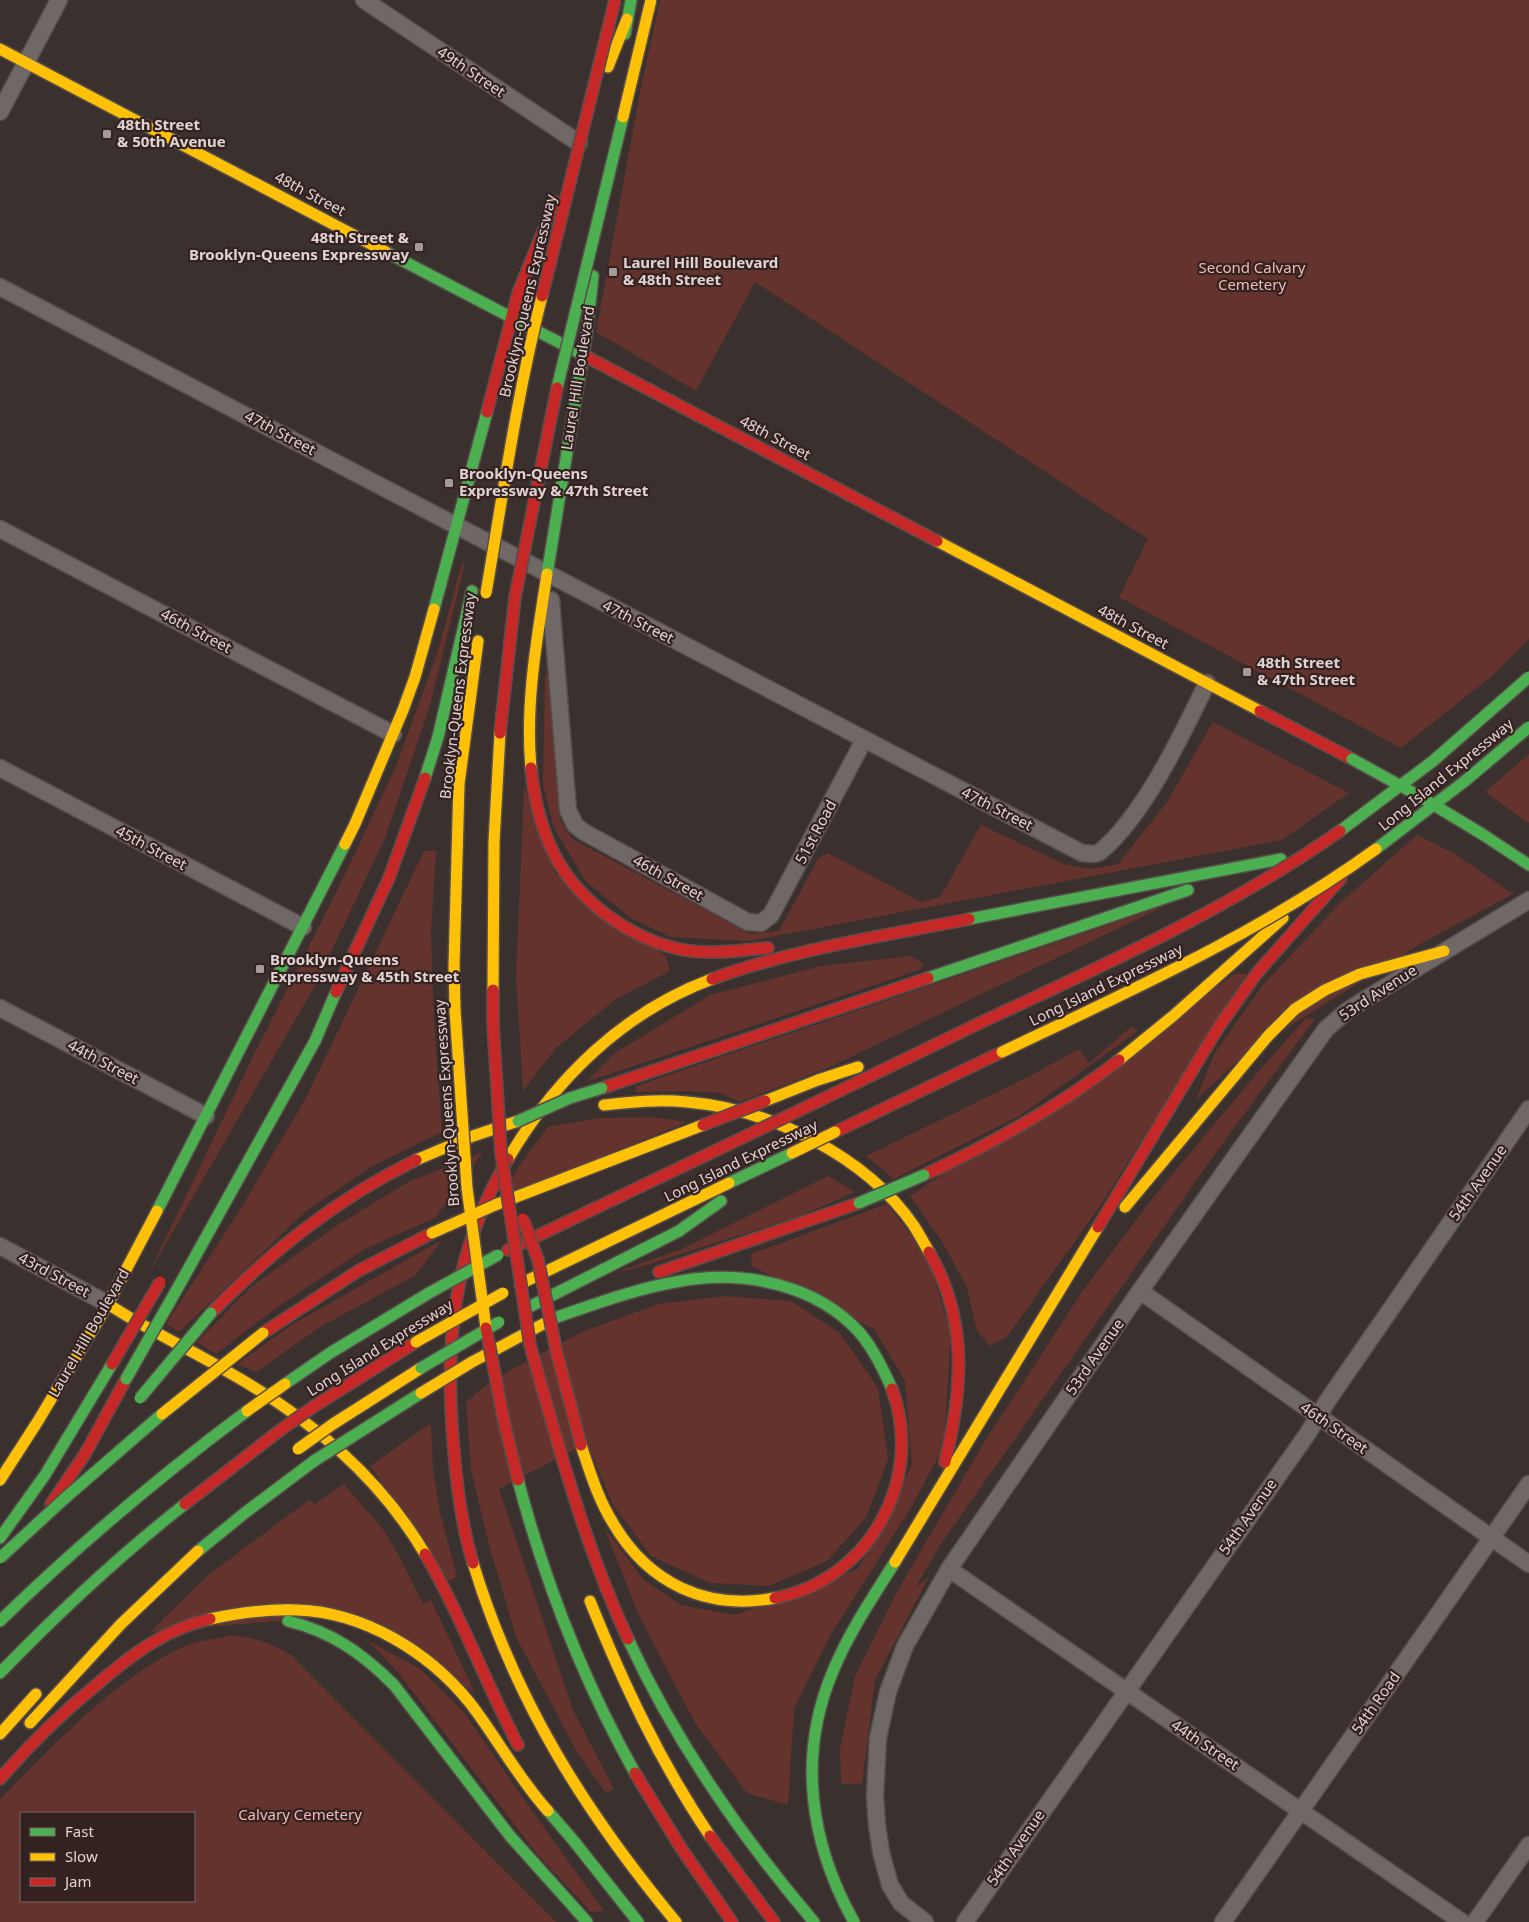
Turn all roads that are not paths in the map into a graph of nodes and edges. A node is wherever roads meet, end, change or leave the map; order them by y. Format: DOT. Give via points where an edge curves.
graph roads {
  1 [pos="59,0"];
  2 [pos="364,0"];
  3 [pos="615,0"];
  4 [pos="631,0"];
  5 [pos="651,0"];
  6 [pos="627,20"];
  7 [pos="0,49"];
  8 [pos="26,62"];
  9 [pos="620,66"];
  10 [pos="616,94"];
  11 [pos="0,112"];
  12 [pos="579,143"];
  13 [pos="0,287"];
  14 [pos="512,317"];
  15 [pos="583,353"];
  16 [pos="517,410"];
  17 [pos="457,526"];
  18 [pos="0,528"];
  19 [pos="480,554"];
  20 [pos="547,574"];
  21 [pos="473,586"];
  22 [pos="485,598"];
  23 [pos="480,631"];
  24 [pos="1529,677"];
  25 [pos="1207,683"];
  26 [pos="1529,690"];
  27 [pos="1525,723"];
  28 [pos="393,734"];
  29 [pos="864,740"];
  30 [pos="0,768"];
  31 [pos="575,825"];
  32 [pos="1382,832"];
  33 [pos="1282,858"];
  34 [pos="1529,865"];
  35 [pos="1529,900"];
  36 [pos="764,921"];
  37 [pos="303,927"];
  38 [pos="827,948"];
  39 [pos="1444,951"];
  40 [pos="336,991"];
  41 [pos="0,1008"];
  42 [pos="941,1042"];
  43 [pos="293,1057"];
  44 [pos="599,1106"];
  45 [pos="1529,1110"];
  46 [pos="570,1112"];
  47 [pos="206,1116"];
  48 [pos="518,1121"];
  49 [pos="500,1154"];
  50 [pos="779,1159"];
  51 [pos="0,1246"];
  52 [pos="167,1270"];
  53 [pos="1066,1280"];
  54 [pos="1140,1291"];
  55 [pos="108,1304"];
  56 [pos="557,1317"];
  57 [pos="530,1345"];
  58 [pos="136,1402"];
  59 [pos="1318,1416"];
  60 [pos="112,1426"];
  61 [pos="544,1436"];
  62 [pos="294,1452"];
  63 [pos="85,1454"];
  64 [pos="0,1480"];
  65 [pos="1529,1484"];
  66 [pos="936,1494"];
  67 [pos="0,1538"];
  68 [pos="1492,1538"];
  69 [pos="0,1558"];
  70 [pos="1529,1564"];
  71 [pos="949,1569"];
  72 [pos="0,1571"];
  73 [pos="586,1588"];
  74 [pos="258,1613"];
  75 [pos="0,1621"];
  76 [pos="0,1673"];
  77 [pos="46,1683"];
  78 [pos="1125,1691"];
  79 [pos="24,1730"];
  80 [pos="0,1734"];
  81 [pos="524,1757"];
  82 [pos="536,1778"];
  83 [pos="0,1779"];
  84 [pos="1301,1811"];
  85 [pos="573,1840"];
  86 [pos="1529,1845"];
  87 [pos="587,1922"];
  88 [pos="638,1922"];
  89 [pos="676,1922"];
  90 [pos="732,1922"];
  91 [pos="774,1922"];
  92 [pos="814,1922"];
  93 [pos="854,1922"];
  94 [pos="925,1922"];
  95 [pos="965,1922"];
  96 [pos="1223,1922"];
  97 [pos="1462,1922"];
  98 [pos="1475,1922"];
  1 -- 8 [label="street"];
  2 -- 12 [label="street, 49th Street"];
  3 -- 16 [label="main road, Brooklyn-Queens Expressway, bridge" via="538,311"];
  4 -- 6 [label="main road"];
  5 -- 49 [label="main road, bridge" via="567,339 515,597 500,718 494,812 493,1024"];
  6 -- 9 [label="main road"];
  6 -- 12 [label="main road"];
  7 -- 8 [label="main road, 48th Street"];
  8 -- 11 [label="street"];
  8 -- 14 [label="main road, 48th Street"];
  10 -- 15 [label="main road, Laurel Hill Boulevard"];
  12 -- 14 [label="main road" via="518,293"];
  13 -- 17 [label="street, 47th Street"];
  14 -- 15 [label="main road, 48th Street"];
  14 -- 17 [label="main road, Brooklyn-Queens Expressway"];
  15 -- 20 [label="main road, Laurel Hill Boulevard"];
  15 -- 25 [label="main road, 48th Street"];
  16 -- 19 [label="main road, bridge"];
  16 -- 22 [label="main road, Brooklyn-Queens Expressway, bridge"];
  17 -- 20 [label="street, 47th Street"];
  17 -- 28 [label="main road, Brooklyn-Queens Expressway" via="417,669"];
  18 -- 28 [label="street, 46th Street"];
  20 -- 29 [label="street, 47th Street"];
  20 -- 31 [label="street, Laurel Hill Boulevard" via="553,612 568,810"];
  20 -- 38 [label="main road" via="534,657 530,747 540,821 562,867 582,892 608,915 645,937 666,945 711,952"];
  21 -- 40 [label="main road" via="445,711 416,807 386,886"];
  23 -- 90 [label="main road, Brooklyn-Queens Expressway, bridge" via="459,784 455,1010 462,1131 478,1279 497,1395 550,1589 576,1652 607,1721 658,1811"];
  24 -- 42 [label="main road, Long Island Expressway, bridge" via="1420,770 1315,847 1260,882 1146,944"];
  25 -- 29 [label="street, 47th Street" via="1148,792 1105,848 1094,854 1076,850"];
  25 -- 34 [label="main road, 48th Street, bridge" via="1419,796"];
  26 -- 33 [label="main road" via="1476,739 1371,819 1331,842"];
  27 -- 32 [label="main road"];
  27 -- 50 [label="main road, Long Island Expressway, bridge" via="1420,818 1269,919 1207,953"];
  28 -- 37 [label="main road, Brooklyn-Queens Expressway" via="355,824"];
  29 -- 36 [label="street, 51st Road" via="774,910"];
  30 -- 37 [label="street, 45th Street"];
  31 -- 36 [label="street, 46th Street" via="744,920 756,924"];
  32 -- 53 [label="main road" via="1236,1001"];
  32 -- 56 [label="main road, bridge" via="1164,1023 1075,1092 1033,1119 924,1175 859,1203 614,1287"];
  33 -- 38 [label="main road"];
  33 -- 48 [label="main road, bridge" via="570,1098"];
  35 -- 39 [label="street, 53rd Avenue"];
  37 -- 47 [label="main road, Laurel Hill Boulevard"];
  38 -- 89 [label="main road" via="763,961 693,986 666,999 614,1033 550,1096 528,1125 476,1219 457,1284 449,1381 455,1472 468,1543 491,1618 533,1714 571,1780 632,1869"];
  39 -- 53 [label="main road" via="1360,974 1325,990 1295,1009 1268,1036"];
  39 -- 54 [label="street, 53rd Avenue" via="1347,1011 1326,1029"];
  40 -- 43 [label="main road"];
  40 -- 63 [label="main road, bridge" via="315,1041"];
  41 -- 47 [label="street, 44th Street"];
  42 -- 69 [label="main road, bridge" via="818,1080 494,1205 358,1271 264,1334 155,1419"];
  42 -- 75 [label="main road, Long Island Expressway, bridge" via="498,1255 330,1353 196,1448 96,1530"];
  44 -- 66 [label="main road" via="652,1100 698,1103 767,1120 832,1149 864,1172 892,1199 932,1256 947,1292 957,1331 960,1368 958,1406"];
  45 -- 59 [label="street, 54th Avenue"];
  46 -- 48 [label="main road, bridge"];
  47 -- 55 [label="main road, Laurel Hill Boulevard"];
  48 -- 58 [label="main road, bridge" via="478,1133 406,1163 346,1198 273,1252 232,1290"];
  49 -- 56 [label="main road, bridge" via="538,1260 557,1354 592,1479 617,1533 638,1559 663,1579 693,1594 743,1602 776,1598 813,1585 861,1551 893,1497 899,1476 902,1422 893,1386 875,1352 834,1310 782,1286 744,1278 707,1278 643,1289"];
  49 -- 57 [label="main road, bridge"];
  50 -- 62 [label="main road, bridge" via="679,1232 504,1320 421,1368"];
  50 -- 76 [label="main road, Long Island Expressway, bridge" via="503,1293 416,1342 313,1407 146,1535"];
  51 -- 55 [label="street, 43rd Street"];
  52 -- 67 [label="main road, bridge" via="83,1415"];
  53 -- 66 [label="main road"];
  54 -- 59 [label="street, 46th Street"];
  54 -- 71 [label="street, 53rd Avenue"];
  55 -- 64 [label="main road, Laurel Hill Boulevard"];
  55 -- 81 [label="main road" via="289,1409 373,1484 409,1528 428,1559"];
  56 -- 79 [label="main road, bridge" via="421,1393 314,1461 234,1521 179,1568 106,1639"];
  57 -- 61 [label="main road"];
  57 -- 92 [label="main road" via="576,1506 632,1652 685,1747 727,1813"];
  59 -- 68 [label="street, 46th Street"];
  59 -- 78 [label="street, 54th Avenue"];
  60 -- 63 [label="main road"];
  63 -- 72 [label="main road"];
  65 -- 68 [label="street, 54th Road"];
  66 -- 93 [label="main road" via="842,1651 818,1714 812,1784 818,1829 830,1875"];
  68 -- 70 [label="street, 46th Street"];
  68 -- 84 [label="street, 54th Road"];
  71 -- 78 [label="street, 44th Street"];
  71 -- 94 [label="street, 53rd Avenue" via="916,1624 896,1669 882,1713 876,1766 877,1825 890,1885 898,1899"];
  73 -- 91 [label="main road" via="620,1672 660,1754 718,1847"];
  74 -- 83 [label="main road" via="198,1621 147,1645 58,1718"];
  74 -- 85 [label="main road" via="299,1610 346,1619 383,1633 420,1654 465,1696 527,1786"];
  74 -- 87 [label="main road" via="296,1622 333,1638 376,1667 519,1847"];
  77 -- 80 [label="main road"];
  78 -- 84 [label="street, 44th Street"];
  78 -- 95 [label="street, 54th Avenue"];
  82 -- 85 [label="main road"];
  84 -- 96 [label="street, 54th Road"];
  84 -- 97 [label="street, 44th Street"];
  85 -- 88 [label="main road"];
  86 -- 98 [label="street"];
}
